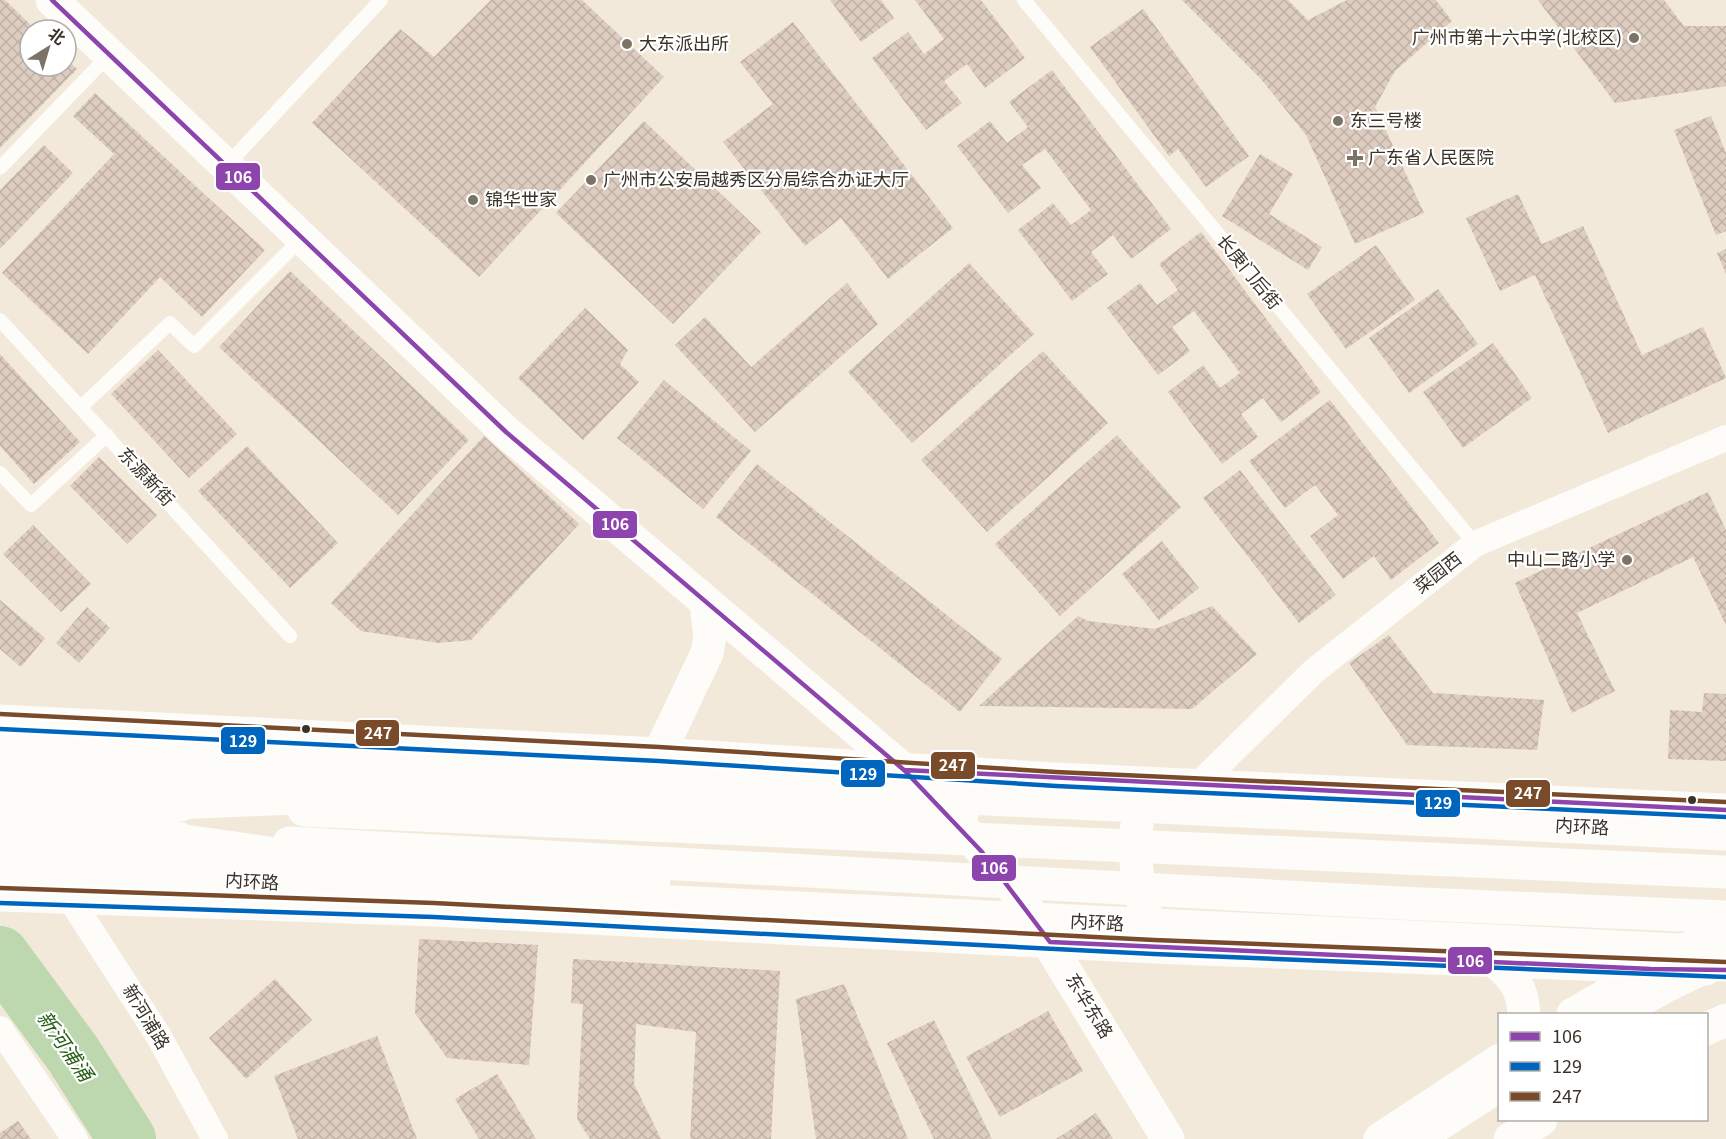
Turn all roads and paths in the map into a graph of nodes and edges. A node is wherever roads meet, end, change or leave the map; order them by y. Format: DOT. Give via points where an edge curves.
graph roads {
  1 [pos="52,0"];
  2 [pos="381,0"];
  3 [pos="1024,0"];
  4 [pos="111,54"];
  5 [pos="226,166"];
  6 [pos="0,168"];
  7 [pos="303,237"];
  8 [pos="0,320"];
  9 [pos="81,406"];
  10 [pos="107,435"];
  11 [pos="1726,438"];
  12 [pos="0,472"];
  13 [pos="1475,544"];
  14 [pos="706,603"];
  15 [pos="290,636"];
  16 [pos="0,721"];
  17 [pos="0,752"];
  18 [pos="655,768"];
  19 [pos="0,770"];
  20 [pos="904,770"];
  21 [pos="1056,779"];
  22 [pos="1153,784"];
  23 [pos="1198,785"];
  24 [pos="0,795"];
  25 [pos="152,804"];
  26 [pos="0,809"];
  27 [pos="1726,810"];
  28 [pos="954,818"];
  29 [pos="0,828"];
  30 [pos="1726,834"];
  31 [pos="150,836"];
  32 [pos="0,851"];
  33 [pos="33,852"];
  34 [pos="0,870"];
  35 [pos="1726,872"];
  36 [pos="0,895"];
  37 [pos="71,897"];
  38 [pos="587,898"];
  39 [pos="1021,898"];
  40 [pos="1726,917"];
  41 [pos="1726,927"];
  42 [pos="1050,942"];
  43 [pos="1154,947"];
  44 [pos="1726,952"];
  45 [pos="1726,957"];
  46 [pos="1492,960"];
  47 [pos="1651,969"];
  48 [pos="1726,970"];
  49 [pos="1726,1012"];
  50 [pos="1524,1013"];
  51 [pos="1574,1013"];
  52 [pos="1618,1013"];
  53 [pos="1708,1020"];
  54 [pos="1726,1020"];
  55 [pos="0,1029"];
  56 [pos="1708,1029"];
  57 [pos="1498,1061"];
  58 [pos="1498,1086"];
  59 [pos="1536,1121"];
  60 [pos="75,1139"];
  61 [pos="215,1139"];
  62 [pos="1168,1139"];
  63 [pos="1380,1139"];
  64 [pos="1416,1139"];
  65 [pos="1509,1139"];
  1 -- 4 [label="main road, 东华东路"];
  2 -- 5 [label="lane"];
  3 -- 13 [label="lane, 长庚门后街"];
  4 -- 5 [label="main road, 东华东路"];
  4 -- 6 [label="lane"];
  5 -- 7 [label="main road, 东华东路"];
  7 -- 9 [label="lane" via="194,346 170,323"];
  7 -- 14 [label="main road, 东华东路" via="506,432"];
  8 -- 9 [label="lane, 东源新街"];
  9 -- 10 [label="lane, 东源新街"];
  10 -- 12 [label="lane" via="31,505"];
  10 -- 15 [label="lane, 东源新街"];
  11 -- 13 [label="street, 菜园西"];
  13 -- 23 [label="street, 菜园西" via="1314,671"];
  14 -- 18 [label="main road" via="710,637 707,653"];
  14 -- 20 [label="main road, 东华东路"];
  16 -- 18 [label="main road"];
  17 -- 18 [label="main road, 内环路"];
  18 -- 20 [label="main road"];
  18 -- 25 [label="main road"];
  18 -- 30 [label="main road, 内环路"];
  19 -- 28 [label="main road"];
  20 -- 21 [label="main road"];
  20 -- 28 [label="main road, 东华东路"];
  21 -- 22 [label="main road"];
  21 -- 28 [label="main road"];
  22 -- 23 [label="main road"];
  22 -- 43 [label="main road" via="1145,795 1135,840 1140,892"];
  23 -- 27 [label="main road"];
  24 -- 25 [label="main road"];
  25 -- 35 [label="main road"];
  26 -- 33 [label="street, 新河浦路"];
  28 -- 39 [label="main road, 东华东路"];
  29 -- 31 [label="main road"];
  31 -- 38 [label="main road"];
  31 -- 40 [label="main road"];
  32 -- 33 [label="main road"];
  33 -- 37 [label="street, 新河浦路"];
  33 -- 39 [label="main road"];
  34 -- 38 [label="main road, 内环路"];
  36 -- 37 [label="main road"];
  37 -- 42 [label="main road" via="434,910"];
  37 -- 61 [label="street, 新河浦路" via="158,1035"];
  38 -- 44 [label="main road, 内环路"];
  39 -- 42 [label="main road, 东华东路"];
  39 -- 43 [label="main road"];
  41 -- 47 [label="main road"];
  42 -- 43 [label="main road"];
  42 -- 62 [label="main road, 东华东路"];
  43 -- 46 [label="main road"];
  45 -- 52 [label="main road"];
  46 -- 47 [label="main road"];
  46 -- 50 [label="main road" via="1516,982"];
  47 -- 48 [label="main road"];
  47 -- 51 [label="main road"];
  49 -- 53 [label="main road"];
  54 -- 56 [label="main road"];
  55 -- 60 [label="street"];
  57 -- 63 [label="main road"];
  58 -- 64 [label="main road"];
  59 -- 65 [label="main road"];
}
